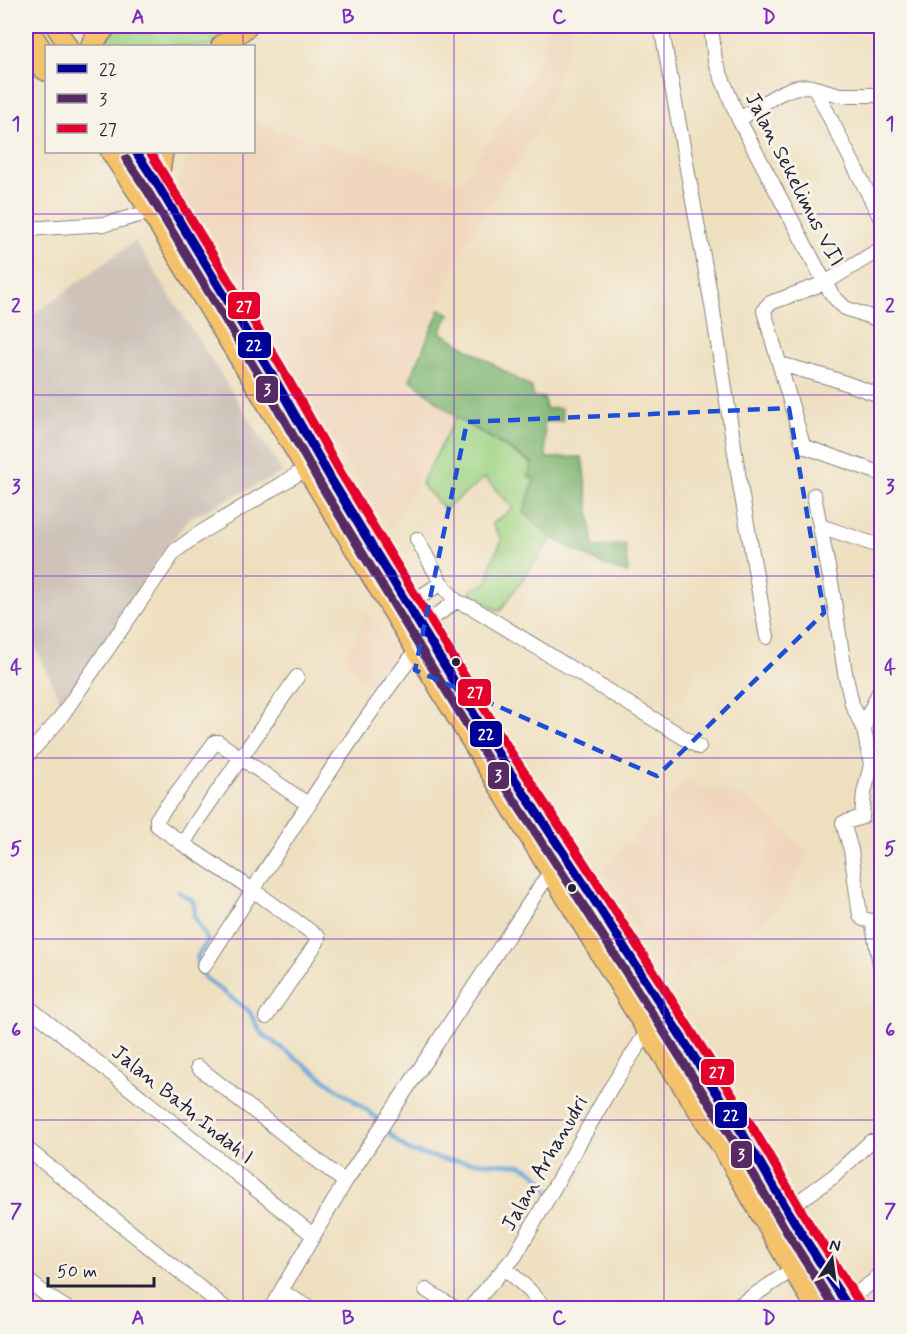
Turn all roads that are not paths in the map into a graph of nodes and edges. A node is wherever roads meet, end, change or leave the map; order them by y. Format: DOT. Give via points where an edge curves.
graph roads {
  1 [pos="28,26"];
  2 [pos="56,26"];
  3 [pos="106,26"];
  4 [pos="247,26"];
  5 [pos="661,26"];
  6 [pos="711,26"];
  7 [pos="67,45"];
  8 [pos="92,45"];
  9 [pos="223,45"];
  10 [pos="45,53"];
  11 [pos="26,57"];
  12 [pos="45,69"];
  13 [pos="814,88"];
  14 [pos="882,95"];
  15 [pos="739,120"];
  16 [pos="111,153"];
  17 [pos="137,153"];
  18 [pos="162,153"];
  19 [pos="157,183"];
  20 [pos="150,212"];
  21 [pos="882,221"];
  22 [pos="26,229"];
  23 [pos="882,248"];
  24 [pos="825,283"];
  25 [pos="882,321"];
  26 [pos="780,364"];
  27 [pos="882,396"];
  28 [pos="306,470"];
  29 [pos="882,474"];
  30 [pos="324,483"];
  31 [pos="814,495"];
  32 [pos="820,526"];
  33 [pos="417,539"];
  34 [pos="882,547"];
  35 [pos="441,583"];
  36 [pos="456,602"];
  37 [pos="408,605"];
  38 [pos="421,627"];
  39 [pos="767,637"];
  40 [pos="416,651"];
  41 [pos="297,677"];
  42 [pos="880,692"];
  43 [pos="864,730"];
  44 [pos="699,747"];
  45 [pos="26,757"];
  46 [pos="241,759"];
  47 [pos="874,763"];
  48 [pos="309,805"];
  49 [pos="183,844"];
  50 [pos="550,872"];
  51 [pos="253,890"];
  52 [pos="204,966"];
  53 [pos="882,974"];
  54 [pos="26,1005"];
  55 [pos="266,1017"];
  56 [pos="647,1032"];
  57 [pos="198,1067"];
  58 [pos="743,1134"];
  59 [pos="870,1142"];
  60 [pos="26,1148"];
  61 [pos="722,1148"];
  62 [pos="345,1182"];
  63 [pos="787,1210"];
  64 [pos="313,1235"];
  65 [pos="505,1268"];
  66 [pos="882,1269"];
  67 [pos="792,1270"];
  68 [pos="26,1279"];
  69 [pos="426,1290"];
  70 [pos="281,1291"];
  71 [pos="45,1303"];
  72 [pos="847,1305"];
  73 [pos="66,1308"];
  74 [pos="225,1308"];
  75 [pos="271,1308"];
  76 [pos="309,1308"];
  77 [pos="455,1308"];
  78 [pos="470,1308"];
  79 [pos="545,1308"];
  80 [pos="735,1308"];
  81 [pos="816,1308"];
  1 -- 10 [label="main road"];
  2 -- 7 [label="main road"];
  3 -- 8 [label="highway"];
  4 -- 9 [label="highway"];
  5 -- 39 [label="street"];
  6 -- 15 [label="street, Jalan Sekelimus VII" via="715,61"];
  11 -- 12 [label="highway"];
  13 -- 14 [label="street" via="840,95"];
  13 -- 15 [label="street" via="799,86 780,94"];
  13 -- 21 [label="street"];
  15 -- 24 [label="street, Jalan Sekelimus VII"];
  16 -- 20 [label="main road"];
  17 -- 19 [label="main road"];
  18 -- 19 [label="highway"];
  19 -- 30 [label="main road" via="270,371"];
  20 -- 22 [label="street" via="106,224"];
  20 -- 28 [label="main road"];
  23 -- 24 [label="street"];
  24 -- 25 [label="street, Jalan Sekelimus VII" via="845,308"];
  24 -- 26 [label="street" via="766,306 764,311"];
  26 -- 27 [label="street"];
  26 -- 29 [label="street" via="803,445"];
  28 -- 30 [label="main road"];
  28 -- 45 [label="street" via="200,532 175,551 58,721"];
  30 -- 37 [label="main road"];
  30 -- 40 [label="main road"];
  31 -- 32 [label="street"];
  32 -- 34 [label="street"];
  32 -- 43 [label="street" via="844,674"];
  33 -- 35 [label="street"];
  35 -- 36 [label="street"];
  35 -- 37 [label="street"];
  36 -- 38 [label="street"];
  36 -- 44 [label="street" via="473,608"];
  37 -- 38 [label="main road"];
  38 -- 58 [label="main road"];
  40 -- 48 [label="street"];
  40 -- 50 [label="main road"];
  41 -- 46 [label="street"];
  42 -- 43 [label="street"];
  43 -- 47 [label="street"];
  46 -- 48 [label="street"];
  46 -- 49 [label="street"];
  46 -- 49 [label="street" via="215,742 157,819 157,825"];
  47 -- 53 [label="street" via="864,793 862,817 843,823 851,850 860,916 872,921"];
  48 -- 51 [label="street"];
  49 -- 51 [label="street"];
  50 -- 56 [label="main road"];
  50 -- 62 [label="street"];
  51 -- 52 [label="street"];
  51 -- 55 [label="street" via="318,938"];
  54 -- 64 [label="street, Jalan Batu Indah I"];
  56 -- 61 [label="main road"];
  56 -- 65 [label="street, Jalan Arhanudri"];
  57 -- 62 [label="street"];
  58 -- 61 [label="main road"];
  58 -- 63 [label="main road"];
  59 -- 63 [label="street" via="834,1176"];
  60 -- 74 [label="street"];
  61 -- 67 [label="main road"];
  62 -- 64 [label="street"];
  63 -- 72 [label="main road"];
  64 -- 70 [label="street"];
  65 -- 78 [label="street, Jalan Arhanudri"];
  65 -- 79 [label="street"];
  66 -- 72 [label="street"];
  67 -- 80 [label="street"];
  67 -- 81 [label="main road"];
  68 -- 71 [label="street"];
  69 -- 77 [label="street"];
  70 -- 75 [label="street"];
  70 -- 76 [label="street"];
  71 -- 73 [label="street"];
}
